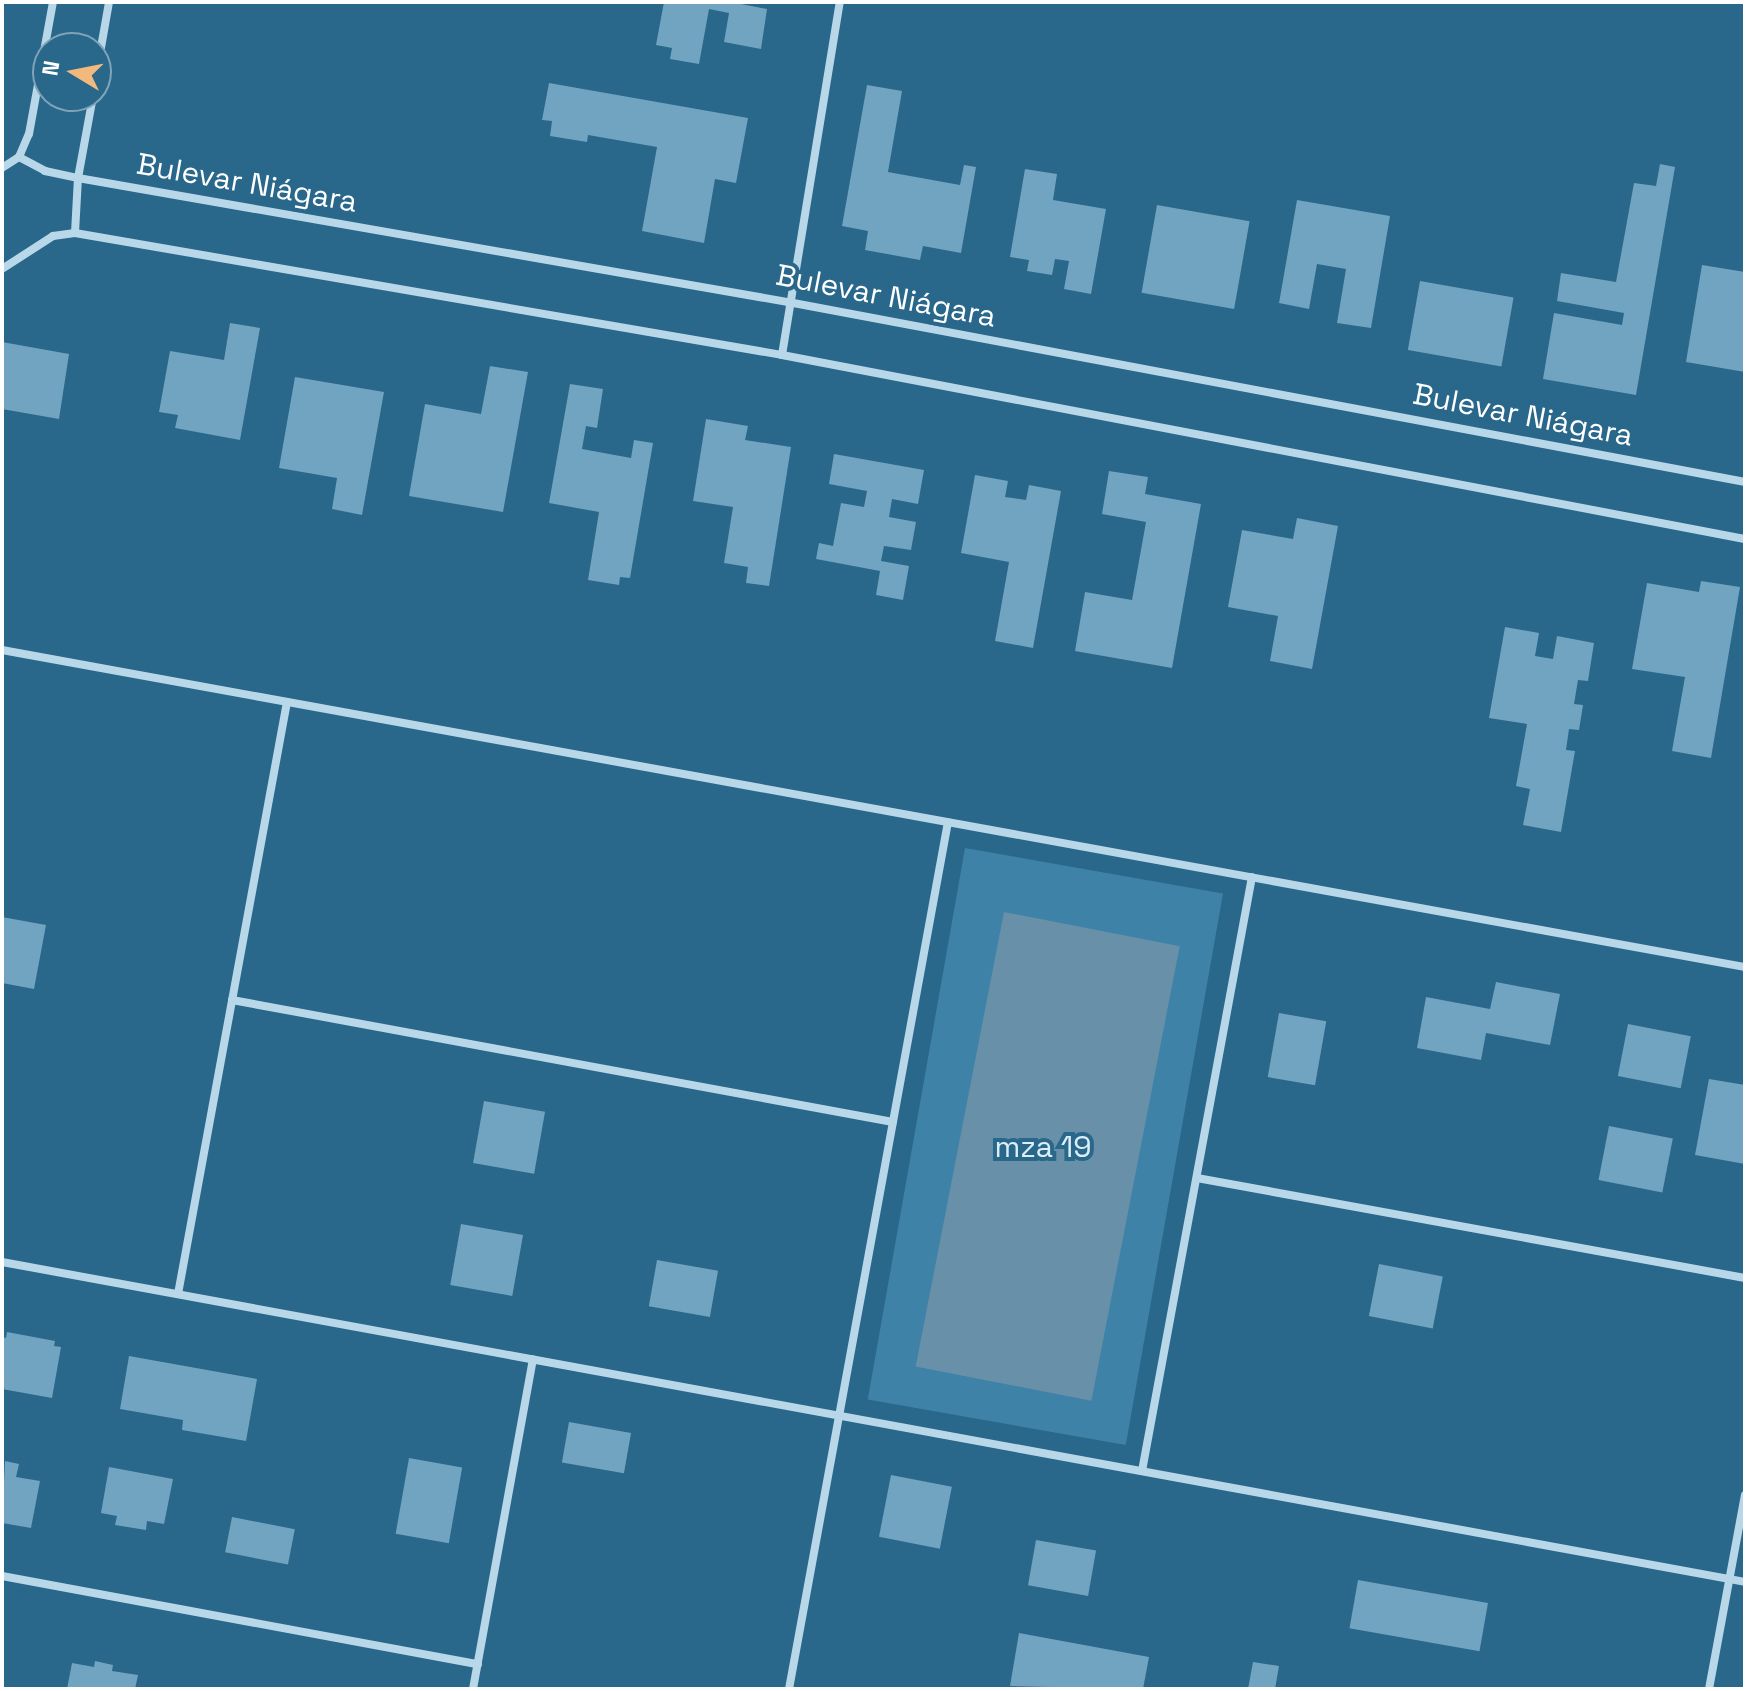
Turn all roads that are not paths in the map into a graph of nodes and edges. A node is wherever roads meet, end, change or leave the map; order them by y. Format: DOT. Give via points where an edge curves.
graph roads {
  1 [pos="53,2"];
  2 [pos="109,2"];
  3 [pos="840,2"];
  4 [pos="104,32"];
  5 [pos="90,112"];
  6 [pos="19,157"];
  7 [pos="2,168"];
  8 [pos="78,178"];
  9 [pos="75,233"];
  10 [pos="2,269"];
  11 [pos="788,302"];
  12 [pos="782,355"];
  13 [pos="1745,482"];
  14 [pos="1745,539"];
  15 [pos="2,650"];
  16 [pos="287,702"];
  17 [pos="948,822"];
  18 [pos="1252,877"];
  19 [pos="1745,967"];
  20 [pos="232,1000"];
  21 [pos="893,1122"];
  22 [pos="1197,1178"];
  23 [pos="2,1262"];
  24 [pos="1745,1278"];
  25 [pos="178,1294"];
  26 [pos="533,1359"];
  27 [pos="839,1415"];
  28 [pos="1142,1471"];
  29 [pos="1745,1495"];
  30 [pos="2,1576"];
  31 [pos="1730,1579"];
  32 [pos="1745,1582"];
  33 [pos="478,1664"];
  34 [pos="473,1689"];
  35 [pos="789,1689"];
  36 [pos="1709,1689"];
  1 -- 6 [label="street" via="29,134"];
  2 -- 4 [label="street"];
  3 -- 11 [label="street"];
  5 -- 8 [label="street"];
  6 -- 7 [label="street"];
  6 -- 8 [label="street, Bulevar Niágara" via="45,171"];
  8 -- 9 [label="street"];
  8 -- 11 [label="street, Bulevar Niágara"];
  9 -- 10 [label="street" via="53,236"];
  9 -- 12 [label="street"];
  11 -- 12 [label="street"];
  11 -- 13 [label="street, Bulevar Niágara"];
  12 -- 14 [label="street"];
  15 -- 16 [label="street"];
  16 -- 17 [label="street"];
  16 -- 20 [label="street"];
  17 -- 18 [label="street"];
  17 -- 21 [label="street"];
  18 -- 19 [label="street"];
  18 -- 22 [label="street"];
  20 -- 21 [label="street"];
  20 -- 25 [label="street"];
  21 -- 27 [label="street"];
  22 -- 24 [label="street"];
  22 -- 28 [label="street"];
  23 -- 25 [label="street"];
  25 -- 26 [label="street"];
  26 -- 27 [label="street"];
  26 -- 33 [label="street"];
  27 -- 28 [label="street"];
  27 -- 35 [label="street"];
  28 -- 31 [label="street"];
  29 -- 31 [label="street"];
  30 -- 33 [label="street"];
  31 -- 32 [label="street"];
  31 -- 36 [label="street"];
  33 -- 34 [label="street"];
}
